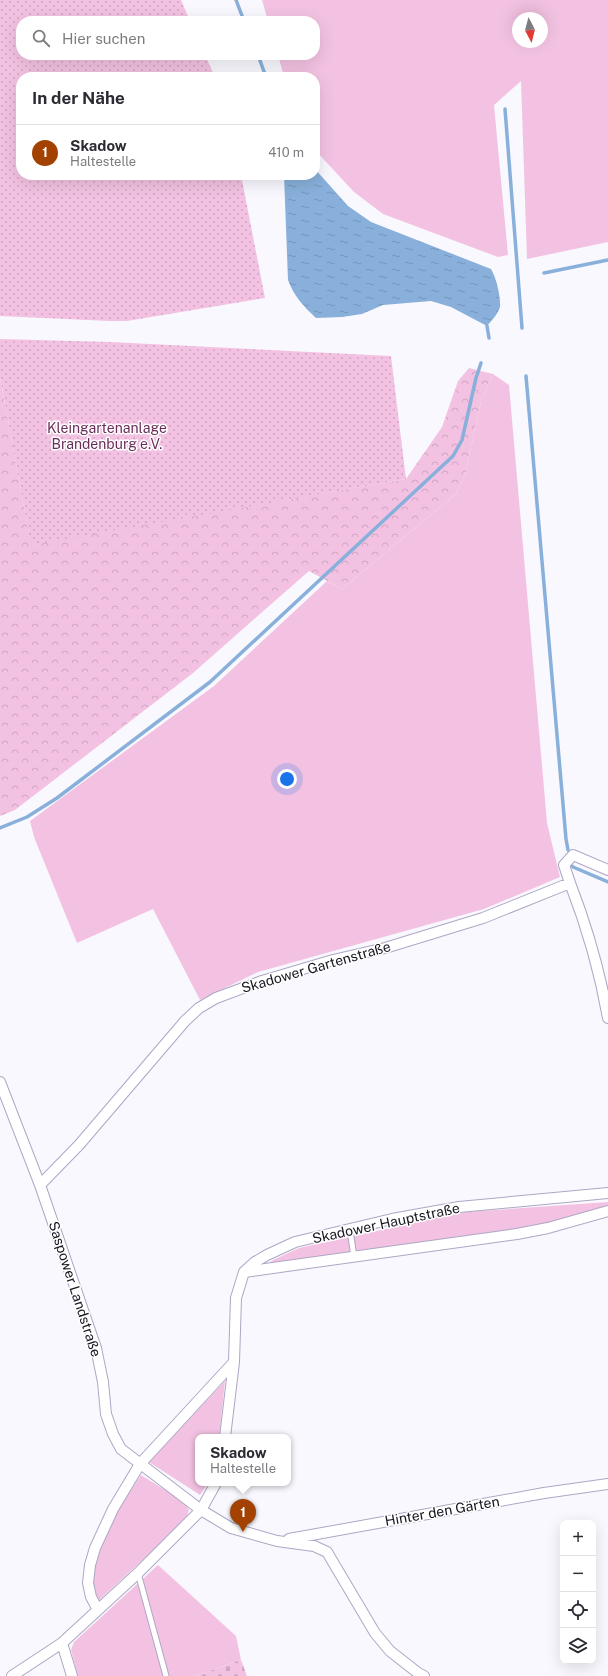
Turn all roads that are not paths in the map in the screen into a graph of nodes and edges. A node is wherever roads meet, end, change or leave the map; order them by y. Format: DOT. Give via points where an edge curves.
graph roads {
  1 [pos="608,870"];
  2 [pos="570,883"];
  3 [pos="608,1018"];
  4 [pos="0,1082"];
  5 [pos="40,1185"];
  6 [pos="608,1193"];
  7 [pos="608,1211"];
  8 [pos="350,1230"];
  9 [pos="354,1257"];
  10 [pos="244,1272"];
  11 [pos="234,1362"];
  12 [pos="225,1434"];
  13 [pos="140,1464"];
  14 [pos="608,1484"];
  15 [pos="214,1486"];
  16 [pos="201,1510"];
  17 [pos="277,1541"];
  18 [pos="138,1573"];
  19 [pos="98,1610"];
  20 [pos="62,1642"];
  21 [pos="419,1675"];
  22 [pos="12,1676"];
  23 [pos="72,1676"];
  24 [pos="166,1676"];
  1 -- 2 [label="street" via="573,855 564,865"];
  2 -- 3 [label="street" via="585,922"];
  2 -- 5 [label="street, Skadower Gartenstraße" via="483,918 262,981 216,998 184,1021 79,1146"];
  4 -- 5 [label="street, Saspower Landstraße"];
  5 -- 13 [label="street, Saspower Landstraße" via="96,1348 106,1414 113,1434 121,1449"];
  6 -- 8 [label="street, Skadower Hauptstraße" via="459,1207 392,1219"];
  7 -- 9 [label="street, Skadower Hauptstraße" via="517,1234"];
  8 -- 9 [label="lane"];
  8 -- 10 [label="street, Skadower Hauptstraße" via="295,1242 267,1255"];
  9 -- 10 [label="street, Skadower Hauptstraße"];
  10 -- 11 [label="street" via="236,1298"];
  11 -- 12 [label="street"];
  11 -- 13 [label="street"];
  13 -- 16 [label="street, Saspower Landstraße"];
  13 -- 19 [label="street" via="113,1509 90,1565 88,1583 91,1597"];
  14 -- 17 [label="street, Hinter den Gärten"];
  15 -- 16 [label="street"];
  16 -- 17 [label="street, Saspower Landstraße" via="231,1528"];
  16 -- 18 [label="street"];
  17 -- 21 [label="street, Saspower Landstraße" via="314,1546 327,1552 375,1633 390,1651"];
  18 -- 19 [label="street"];
  18 -- 24 [label="lane"];
  19 -- 20 [label="street"];
  20 -- 22 [label="street"];
  20 -- 23 [label="street"];
}
